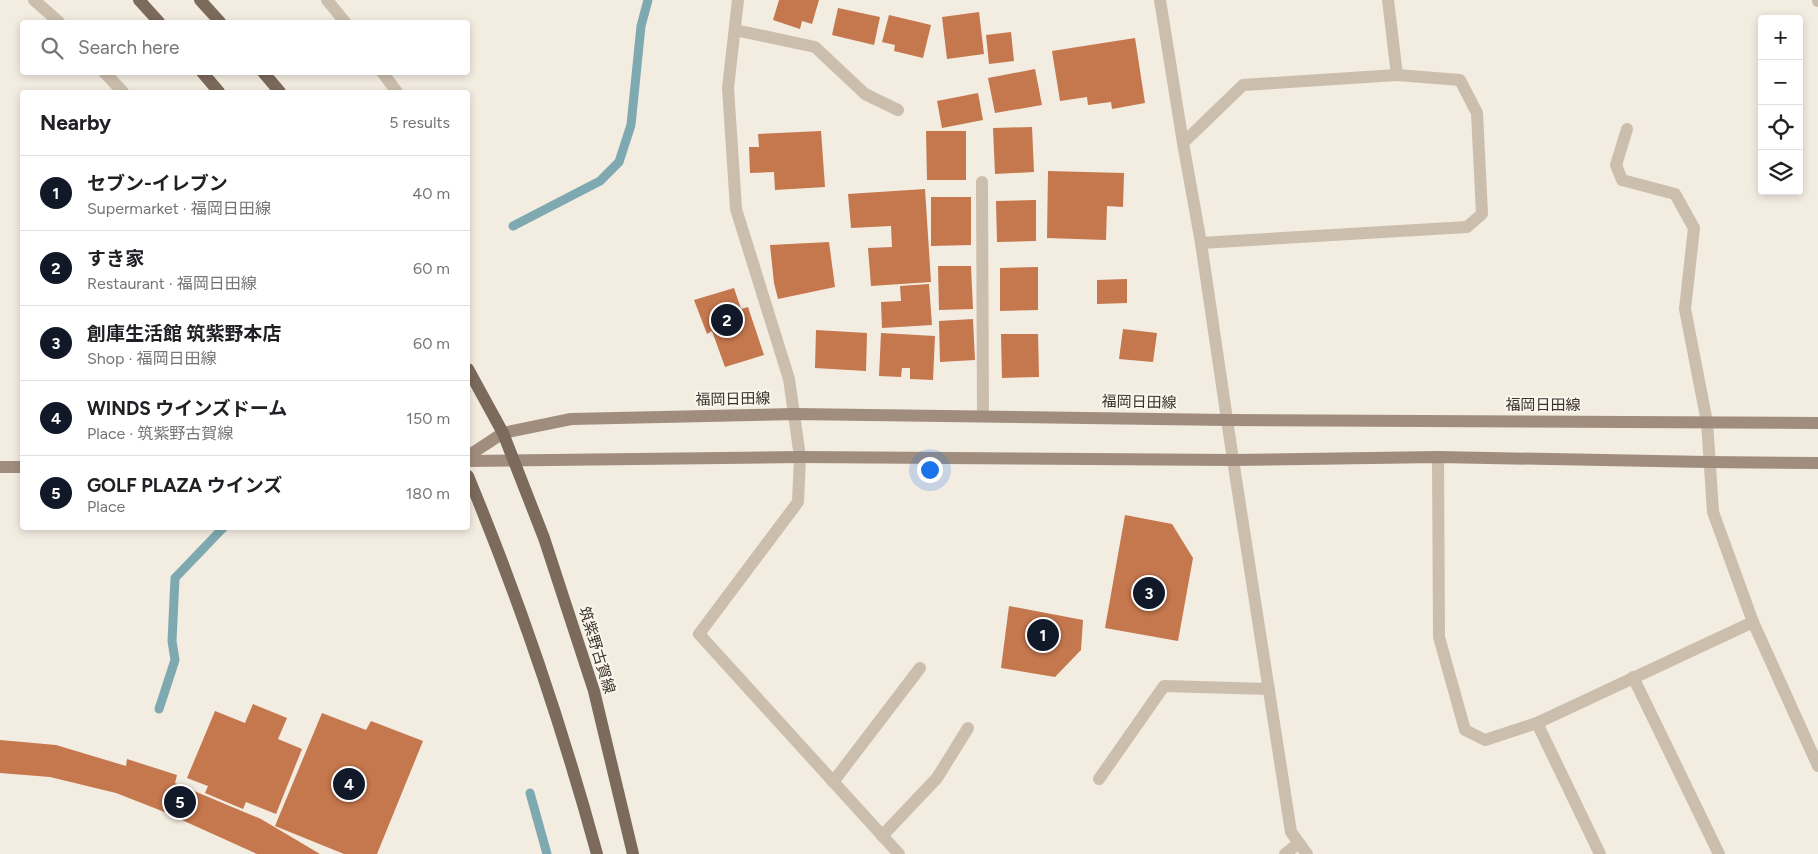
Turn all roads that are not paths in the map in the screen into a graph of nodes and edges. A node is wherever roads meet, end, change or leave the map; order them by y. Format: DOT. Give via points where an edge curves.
graph roads {
  1 [pos="34,0"];
  2 [pos="138,0"];
  3 [pos="200,0"];
  4 [pos="327,0"];
  5 [pos="738,0"];
  6 [pos="1160,0"];
  7 [pos="1388,0"];
  8 [pos="57,20"];
  9 [pos="157,20"];
  10 [pos="218,20"];
  11 [pos="343,20"];
  12 [pos="735,30"];
  13 [pos="107,75"];
  14 [pos="204,75"];
  15 [pos="266,75"];
  16 [pos="384,75"];
  17 [pos="1397,75"];
  18 [pos="121,90"];
  19 [pos="216,90"];
  20 [pos="278,90"];
  21 [pos="396,90"];
  22 [pos="898,110"];
  23 [pos="1628,130"];
  24 [pos="1183,143"];
  25 [pos="982,182"];
  26 [pos="1201,244"];
  27 [pos="470,373"];
  28 [pos="794,414"];
  29 [pos="983,416"];
  30 [pos="1227,420"];
  31 [pos="1707,422"];
  32 [pos="1818,423"];
  33 [pos="503,433"];
  34 [pos="470,455"];
  35 [pos="800,457"];
  36 [pos="1438,457"];
  37 [pos="514,460"];
  38 [pos="1233,460"];
  39 [pos="470,461"];
  40 [pos="1708,462"];
  41 [pos="1818,463"];
  42 [pos="0,467"];
  43 [pos="20,467"];
  44 [pos="470,481"];
  45 [pos="1753,622"];
  46 [pos="920,668"];
  47 [pos="1633,677"];
  48 [pos="1268,689"];
  49 [pos="1537,723"];
  50 [pos="968,728"];
  51 [pos="1818,766"];
  52 [pos="1099,779"];
  53 [pos="833,782"];
  54 [pos="882,836"];
  55 [pos="1299,843"];
  56 [pos="596,854"];
  57 [pos="633,854"];
  58 [pos="899,854"];
  59 [pos="1285,854"];
  60 [pos="1307,854"];
  61 [pos="1600,854"];
  62 [pos="1720,854"];
  1 -- 8 [label="street"];
  2 -- 9 [label="main road"];
  3 -- 10 [label="main road"];
  4 -- 11 [label="street"];
  5 -- 12 [label="street"];
  6 -- 24 [label="street"];
  7 -- 17 [label="street"];
  12 -- 22 [label="street" via="815,47 865,94"];
  12 -- 28 [label="street" via="728,88 736,210 790,379"];
  13 -- 18 [label="street"];
  14 -- 19 [label="main road"];
  15 -- 20 [label="main road"];
  16 -- 21 [label="street"];
  17 -- 24 [label="street" via="1243,85"];
  17 -- 26 [label="street" via="1460,80 1477,113 1482,214 1468,227"];
  23 -- 31 [label="street" via="1616,165 1622,180 1675,194 1694,228 1685,309"];
  24 -- 26 [label="street"];
  25 -- 29 [label="street"];
  26 -- 30 [label="street"];
  27 -- 33 [label="main road, 筑紫野古賀線"];
  28 -- 29 [label="main road, 福岡日田線"];
  28 -- 33 [label="main road, 福岡日田線" via="571,419"];
  28 -- 35 [label="street"];
  29 -- 30 [label="main road, 福岡日田線"];
  30 -- 31 [label="main road, 福岡日田線"];
  30 -- 38 [label="street"];
  31 -- 32 [label="main road, 福岡日田線"];
  31 -- 40 [label="street"];
  33 -- 34 [label="main road, 福岡日田線"];
  33 -- 37 [label="main road, 筑紫野古賀線"];
  35 -- 37 [label="main road"];
  35 -- 38 [label="main road"];
  35 -- 53 [label="street" via="798,502 699,634"];
  36 -- 38 [label="main road"];
  36 -- 40 [label="main road"];
  36 -- 49 [label="street" via="1439,637 1466,730 1486,740"];
  37 -- 39 [label="main road"];
  37 -- 57 [label="main road, 筑紫野古賀線" via="544,538 594,691"];
  38 -- 48 [label="street"];
  40 -- 41 [label="main road"];
  40 -- 45 [label="street" via="1713,512"];
  42 -- 43 [label="main road"];
  44 -- 56 [label="main road" via="491,532 575,774"];
  45 -- 47 [label="street"];
  45 -- 51 [label="street"];
  46 -- 53 [label="street"];
  47 -- 49 [label="street"];
  47 -- 62 [label="street"];
  48 -- 52 [label="street" via="1164,686"];
  48 -- 55 [label="street" via="1291,832"];
  49 -- 61 [label="street"];
  50 -- 54 [label="street" via="938,778"];
  53 -- 54 [label="street"];
  54 -- 58 [label="street"];
  55 -- 59 [label="street"];
  55 -- 60 [label="street"];
}
